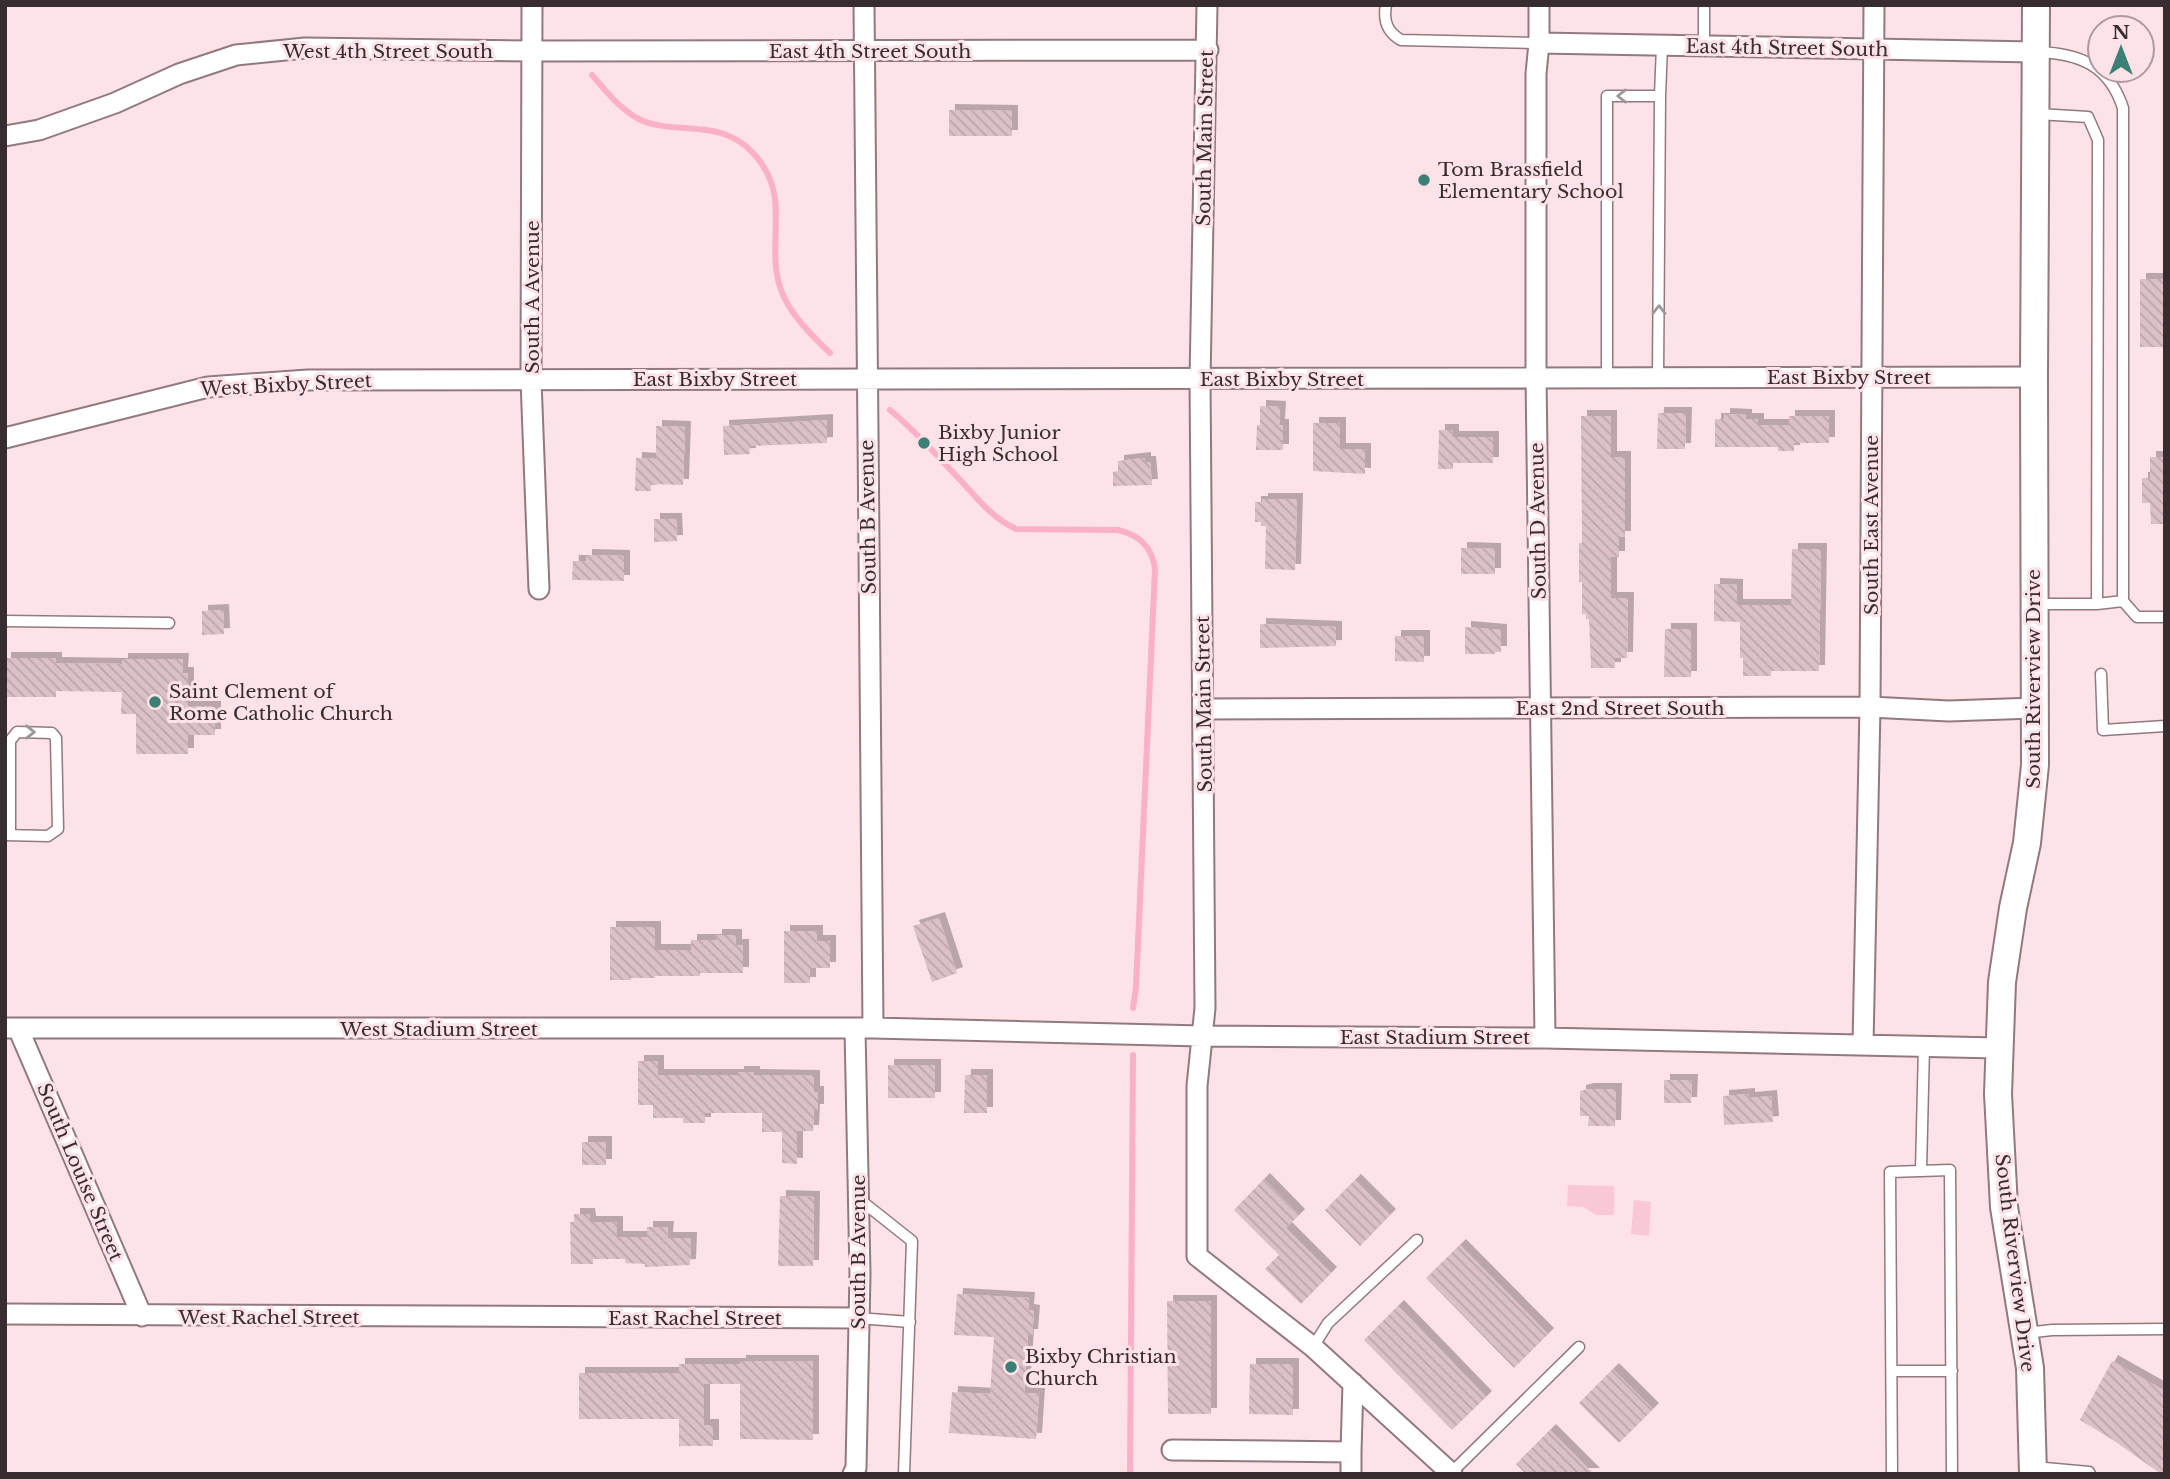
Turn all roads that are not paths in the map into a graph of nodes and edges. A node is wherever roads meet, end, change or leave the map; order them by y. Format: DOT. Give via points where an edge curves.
graph roads {
  1 [pos="532,5"];
  2 [pos="864,5"];
  3 [pos="1207,5"];
  4 [pos="1386,5"];
  5 [pos="1539,5"];
  6 [pos="1704,5"];
  7 [pos="1874,5"];
  8 [pos="2036,5"];
  9 [pos="1539,43"];
  10 [pos="1704,45"];
  11 [pos="1662,46"];
  12 [pos="1208,50"];
  13 [pos="1873,50"];
  14 [pos="533,51"];
  15 [pos="864,51"];
  16 [pos="2035,52"];
  17 [pos="1660,96"];
  18 [pos="2036,114"];
  19 [pos="5,136"];
  20 [pos="1608,376"];
  21 [pos="1871,376"];
  22 [pos="1536,377"];
  23 [pos="2034,377"];
  24 [pos="1658,378"];
  25 [pos="866,379"];
  26 [pos="531,380"];
  27 [pos="1200,380"];
  28 [pos="5,438"];
  29 [pos="539,589"];
  30 [pos="2123,601"];
  31 [pos="2034,604"];
  32 [pos="2097,604"];
  33 [pos="2165,617"];
  34 [pos="5,621"];
  35 [pos="169,622"];
  36 [pos="2101,674"];
  37 [pos="1870,707"];
  38 [pos="1541,708"];
  39 [pos="2036,708"];
  40 [pos="1204,709"];
  41 [pos="2165,726"];
  42 [pos="8,762"];
  43 [pos="8,835"];
  44 [pos="12,1028"];
  45 [pos="864,1029"];
  46 [pos="1202,1036"];
  47 [pos="1545,1038"];
  48 [pos="1864,1045"];
  49 [pos="1924,1046"];
  50 [pos="1998,1048"];
  51 [pos="1921,1170"];
  52 [pos="858,1199"];
  53 [pos="1416,1240"];
  54 [pos="5,1314"];
  55 [pos="142,1316"];
  56 [pos="532,1317"];
  57 [pos="858,1318"];
  58 [pos="910,1322"];
  59 [pos="2165,1329"];
  60 [pos="2023,1334"];
  61 [pos="1313,1347"];
  62 [pos="1579,1347"];
  63 [pos="1892,1371"];
  64 [pos="1952,1371"];
  65 [pos="1353,1383"];
  66 [pos="1172,1450"];
  67 [pos="1351,1452"];
  68 [pos="2033,1470"];
  69 [pos="853,1474"];
  70 [pos="904,1474"];
  71 [pos="1351,1474"];
  72 [pos="1452,1474"];
  73 [pos="1892,1474"];
  74 [pos="1952,1474"];
  75 [pos="2090,1474"];
  1 -- 14 [label="street, South A Avenue"];
  2 -- 15 [label="street, South B Avenue"];
  3 -- 12 [label="street, South Main Street"];
  4 -- 9 [label="lane" via="1386,24 1401,40"];
  5 -- 9 [label="street, South D Avenue"];
  6 -- 10 [label="lane"];
  7 -- 13 [label="street, South East Avenue"];
  8 -- 16 [label="street, South Riverview Drive"];
  9 -- 11 [label="street, East 4th Street South"];
  9 -- 22 [label="street, South D Avenue"];
  10 -- 11 [label="street, East 4th Street South"];
  10 -- 13 [label="street, East 4th Street South"];
  11 -- 17 [label="lane"];
  12 -- 15 [label="street, East 4th Street South"];
  12 -- 27 [label="street, South Main Street"];
  13 -- 16 [label="street, East 4th Street South"];
  13 -- 21 [label="street, South East Avenue"];
  14 -- 15 [label="street, East 4th Street South"];
  14 -- 19 [label="street, West 4th Street South" via="305,48 236,55 39,130"];
  14 -- 26 [label="street, South A Avenue"];
  15 -- 25 [label="street, South B Avenue"];
  16 -- 18 [label="street, South Riverview Drive"];
  16 -- 30 [label="lane" via="2079,57 2110,79 2123,108"];
  17 -- 20 [label="lane, one-way" via="1607,96"];
  24 -- 17 [label="lane, one-way"];
  18 -- 23 [label="street, South Riverview Drive"];
  18 -- 32 [label="lane" via="2088,117 2098,140"];
  20 -- 22 [label="street, East Bixby Street"];
  20 -- 24 [label="street, East Bixby Street"];
  21 -- 23 [label="street, East Bixby Street"];
  21 -- 24 [label="street, East Bixby Street"];
  21 -- 37 [label="street, South East Avenue"];
  22 -- 27 [label="street, East Bixby Street"];
  22 -- 38 [label="street, South D Avenue"];
  23 -- 31 [label="street, South Riverview Drive"];
  25 -- 26 [label="street, East Bixby Street"];
  25 -- 27 [label="street, East Bixby Street"];
  25 -- 45 [label="street, South B Avenue" via="873,740"];
  26 -- 28 [label="street, West Bixby Street" via="308,380 208,387"];
  26 -- 29 [label="street, South A Avenue"];
  27 -- 40 [label="street, South Main Street"];
  30 -- 32 [label="lane"];
  30 -- 33 [label="lane" via="2137,617"];
  31 -- 32 [label="lane"];
  31 -- 39 [label="street, South Riverview Drive"];
  34 -- 35 [label="lane"];
  36 -- 41 [label="lane" via="2103,730"];
  37 -- 38 [label="street, East 2nd Street South"];
  37 -- 39 [label="street, East 2nd Street South" via="1949,711"];
  37 -- 48 [label="street, South East Avenue"];
  38 -- 40 [label="street, East 2nd Street South"];
  38 -- 47 [label="street, South D Avenue"];
  39 -- 50 [label="street, South Riverview Drive" via="2032,811 2004,970"];
  40 -- 46 [label="street, South Main Street" via="1206,1009"];
  42 -- 43 [label="lane"];
  42 -- 43 [label="lane, one-way" via="10,741 17,732 52,733 55,738 58,829 48,836"];
  44 -- 45 [label="street, West Stadium Street"];
  44 -- 55 [label="street, South Louise Street"];
  45 -- 46 [label="street, East Stadium Street"];
  45 -- 52 [label="street, South B Avenue"];
  46 -- 47 [label="street, East Stadium Street"];
  46 -- 61 [label="street, South Main Street" via="1197,1086 1197,1256"];
  47 -- 48 [label="street, East Stadium Street"];
  48 -- 49 [label="street, East Stadium Street"];
  49 -- 50 [label="street, East Stadium Street"];
  49 -- 51 [label="lane"];
  50 -- 60 [label="street, South Riverview Drive" via="2000,1163"];
  51 -- 63 [label="lane" via="1890,1172"];
  51 -- 64 [label="lane" via="1950,1170"];
  52 -- 57 [label="street, South B Avenue"];
  52 -- 58 [label="lane" via="912,1241"];
  53 -- 61 [label="lane" via="1328,1323"];
  54 -- 55 [label="street, West Rachel Street"];
  55 -- 56 [label="street, West Rachel Street"];
  56 -- 57 [label="street, East Rachel Street"];
  57 -- 58 [label="lane"];
  57 -- 69 [label="street, South B Avenue"];
  58 -- 70 [label="lane"];
  59 -- 60 [label="lane"];
  60 -- 68 [label="street, South Riverview Drive" via="2030,1368"];
  61 -- 65 [label="street"];
  62 -- 72 [label="lane"];
  63 -- 64 [label="lane"];
  63 -- 73 [label="lane"];
  64 -- 74 [label="lane"];
  65 -- 67 [label="street"];
  65 -- 72 [label="street"];
  66 -- 67 [label="street"];
  67 -- 71 [label="street"];
  68 -- 75 [label="lane"];
}
